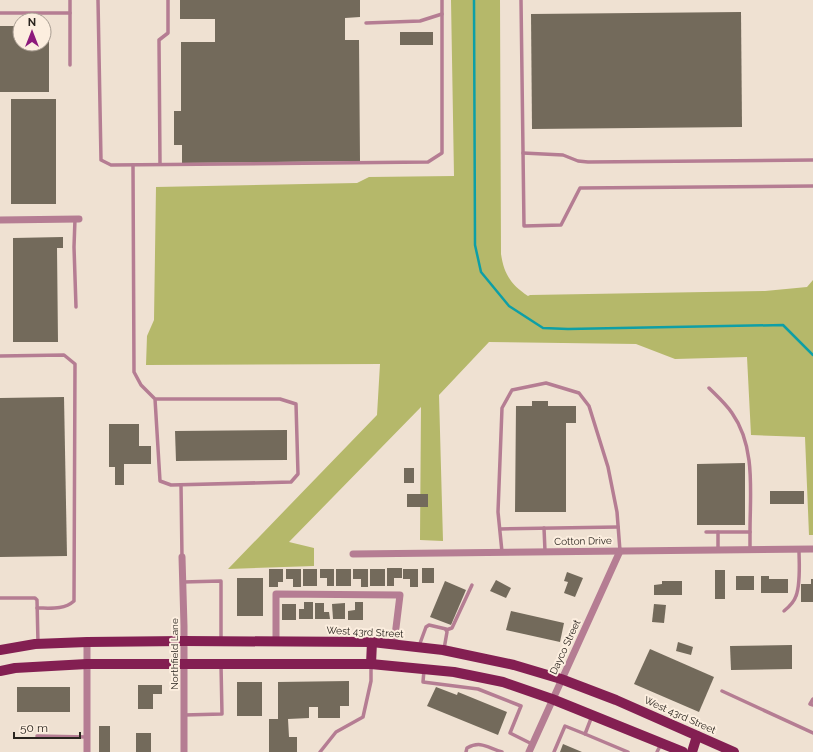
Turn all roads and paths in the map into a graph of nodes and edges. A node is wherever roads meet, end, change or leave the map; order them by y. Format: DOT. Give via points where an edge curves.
graph roads {
  1 [pos="70,0"];
  2 [pos="98,0"];
  3 [pos="168,0"];
  4 [pos="442,0"];
  5 [pos="522,0"];
  6 [pos="0,12"];
  7 [pos="70,13"];
  8 [pos="442,14"];
  9 [pos="366,23"];
  10 [pos="70,65"];
  11 [pos="523,153"];
  12 [pos="813,160"];
  13 [pos="160,164"];
  14 [pos="133,165"];
  15 [pos="813,186"];
  16 [pos="0,220"];
  17 [pos="77,220"];
  18 [pos="76,307"];
  19 [pos="0,356"];
  20 [pos="709,388"];
  21 [pos="155,399"];
  22 [pos="181,485"];
  23 [pos="618,527"];
  24 [pos="544,528"];
  25 [pos="500,529"];
  26 [pos="706,532"];
  27 [pos="718,532"];
  28 [pos="750,532"];
  29 [pos="750,549"];
  30 [pos="799,549"];
  31 [pos="813,549"];
  32 [pos="718,550"];
  33 [pos="620,551"];
  34 [pos="502,552"];
  35 [pos="545,552"];
  36 [pos="352,554"];
  37 [pos="182,557"];
  38 [pos="183,582"];
  39 [pos="472,585"];
  40 [pos="0,598"];
  41 [pos="37,608"];
  42 [pos="784,611"];
  43 [pos="446,630"];
  44 [pos="184,641"];
  45 [pos="221,641"];
  46 [pos="87,642"];
  47 [pos="276,642"];
  48 [pos="372,642"];
  49 [pos="38,644"];
  50 [pos="394,644"];
  51 [pos="419,647"];
  52 [pos="0,650"];
  53 [pos="443,650"];
  54 [pos="87,664"];
  55 [pos="184,664"];
  56 [pos="221,664"];
  57 [pos="371,664"];
  58 [pos="424,669"];
  59 [pos="0,671"];
  60 [pos="561,680"];
  61 [pos="722,691"];
  62 [pos="552,699"];
  63 [pos="813,699"];
  64 [pos="813,705"];
  65 [pos="184,715"];
  66 [pos="592,715"];
  67 [pos="813,733"];
  68 [pos="586,734"];
  69 [pos="37,736"];
  70 [pos="697,736"];
  71 [pos="87,737"];
  72 [pos="532,744"];
  73 [pos="659,748"];
  74 [pos="87,752"];
  75 [pos="184,752"];
  76 [pos="320,752"];
  77 [pos="466,752"];
  78 [pos="502,752"];
  79 [pos="529,752"];
  80 [pos="554,752"];
  81 [pos="628,752"];
  82 [pos="683,752"];
  83 [pos="692,752"];
  84 [pos="734,752"];
  1 -- 7 [label="lane"];
  2 -- 14 [label="lane" via="101,160 111,165"];
  3 -- 13 [label="lane" via="168,33 159,40"];
  4 -- 8 [label="lane"];
  5 -- 11 [label="lane"];
  6 -- 7 [label="lane"];
  7 -- 10 [label="lane"];
  8 -- 9 [label="lane" via="420,20"];
  8 -- 13 [label="lane" via="442,153 428,162"];
  11 -- 12 [label="lane" via="563,155 588,162"];
  11 -- 15 [label="lane" via="524,226 561,225 580,188"];
  13 -- 14 [label="lane"];
  14 -- 21 [label="lane" via="134,372 141,385"];
  16 -- 17 [label="street"];
  17 -- 18 [label="lane" via="74,247"];
  19 -- 41 [label="lane" via="64,355 75,364 74,601 62,607"];
  20 -- 28 [label="lane" via="732,413 748,447"];
  21 -- 22 [label="lane" via="160,481"];
  21 -- 22 [label="lane" via="280,399 296,404 298,474 291,482"];
  22 -- 37 [label="lane"];
  23 -- 24 [label="lane"];
  23 -- 25 [label="lane" via="608,467 589,406 579,393 546,383 512,390 502,408 498,512"];
  23 -- 33 [label="lane"];
  24 -- 25 [label="lane"];
  24 -- 35 [label="lane"];
  25 -- 34 [label="lane"];
  26 -- 27 [label="lane"];
  27 -- 28 [label="lane"];
  27 -- 32 [label="lane"];
  28 -- 29 [label="lane"];
  29 -- 30 [label="street, Cotton Drive"];
  29 -- 32 [label="street, Cotton Drive"];
  30 -- 31 [label="street, Cotton Drive"];
  30 -- 42 [label="lane" via="796,597"];
  32 -- 33 [label="street, Cotton Drive"];
  33 -- 35 [label="street, Cotton Drive"];
  33 -- 60 [label="street, Dayco Street"];
  34 -- 35 [label="street, Cotton Drive"];
  34 -- 36 [label="street, Cotton Drive"];
  37 -- 38 [label="street, Northfield Lane"];
  38 -- 44 [label="street, Northfield Lane"];
  38 -- 45 [label="lane" via="221,581"];
  39 -- 43 [label="lane" via="452,628"];
  40 -- 41 [label="lane" via="35,598"];
  41 -- 49 [label="lane"];
  43 -- 51 [label="lane" via="429,625"];
  43 -- 53 [label="lane"];
  44 -- 45 [label="main road, West 43rd Street"];
  44 -- 46 [label="main road, West 43rd Street"];
  44 -- 55 [label="street, Northfield Lane"];
  45 -- 47 [label="main road, West 43rd Street"];
  46 -- 49 [label="main road, West 43rd Street"];
  46 -- 54 [label="street"];
  47 -- 48 [label="main road, West 43rd Street"];
  47 -- 50 [label="street" via="276,594 400,595"];
  48 -- 50 [label="main road, West 43rd Street"];
  48 -- 57 [label="main road"];
  49 -- 52 [label="main road, West 43rd Street"];
  50 -- 51 [label="main road, West 43rd Street"];
  51 -- 53 [label="main road, West 43rd Street"];
  53 -- 60 [label="main road, West 43rd Street" via="514,665"];
  54 -- 55 [label="main road"];
  54 -- 59 [label="main road"];
  54 -- 71 [label="street"];
  55 -- 56 [label="main road"];
  55 -- 65 [label="street, Northfield Lane"];
  56 -- 57 [label="main road"];
  56 -- 65 [label="lane" via="222,714"];
  57 -- 58 [label="main road"];
  57 -- 76 [label="lane" via="371,681 363,717 336,732"];
  58 -- 62 [label="main road" via="503,682"];
  58 -- 72 [label="lane" via="423,682 478,689 521,706 510,733"];
  60 -- 62 [label="street, Dayco Street"];
  60 -- 70 [label="main road, West 43rd Street" via="616,700"];
  61 -- 67 [label="lane"];
  62 -- 66 [label="main road"];
  62 -- 72 [label="street, Dayco Street"];
  63 -- 64 [label="lane" via="810,704"];
  65 -- 75 [label="street, Northfield Lane"];
  66 -- 68 [label="lane"];
  66 -- 73 [label="main road"];
  68 -- 80 [label="lane" via="566,726"];
  68 -- 81 [label="lane"];
  69 -- 71 [label="lane"];
  70 -- 83 [label="main road"];
  70 -- 84 [label="main road, West 43rd Street"];
  71 -- 74 [label="street"];
  72 -- 79 [label="street, Dayco Street"];
  73 -- 82 [label="main road"];
  77 -- 78 [label="lane" via="467,748 474,744"];
}
